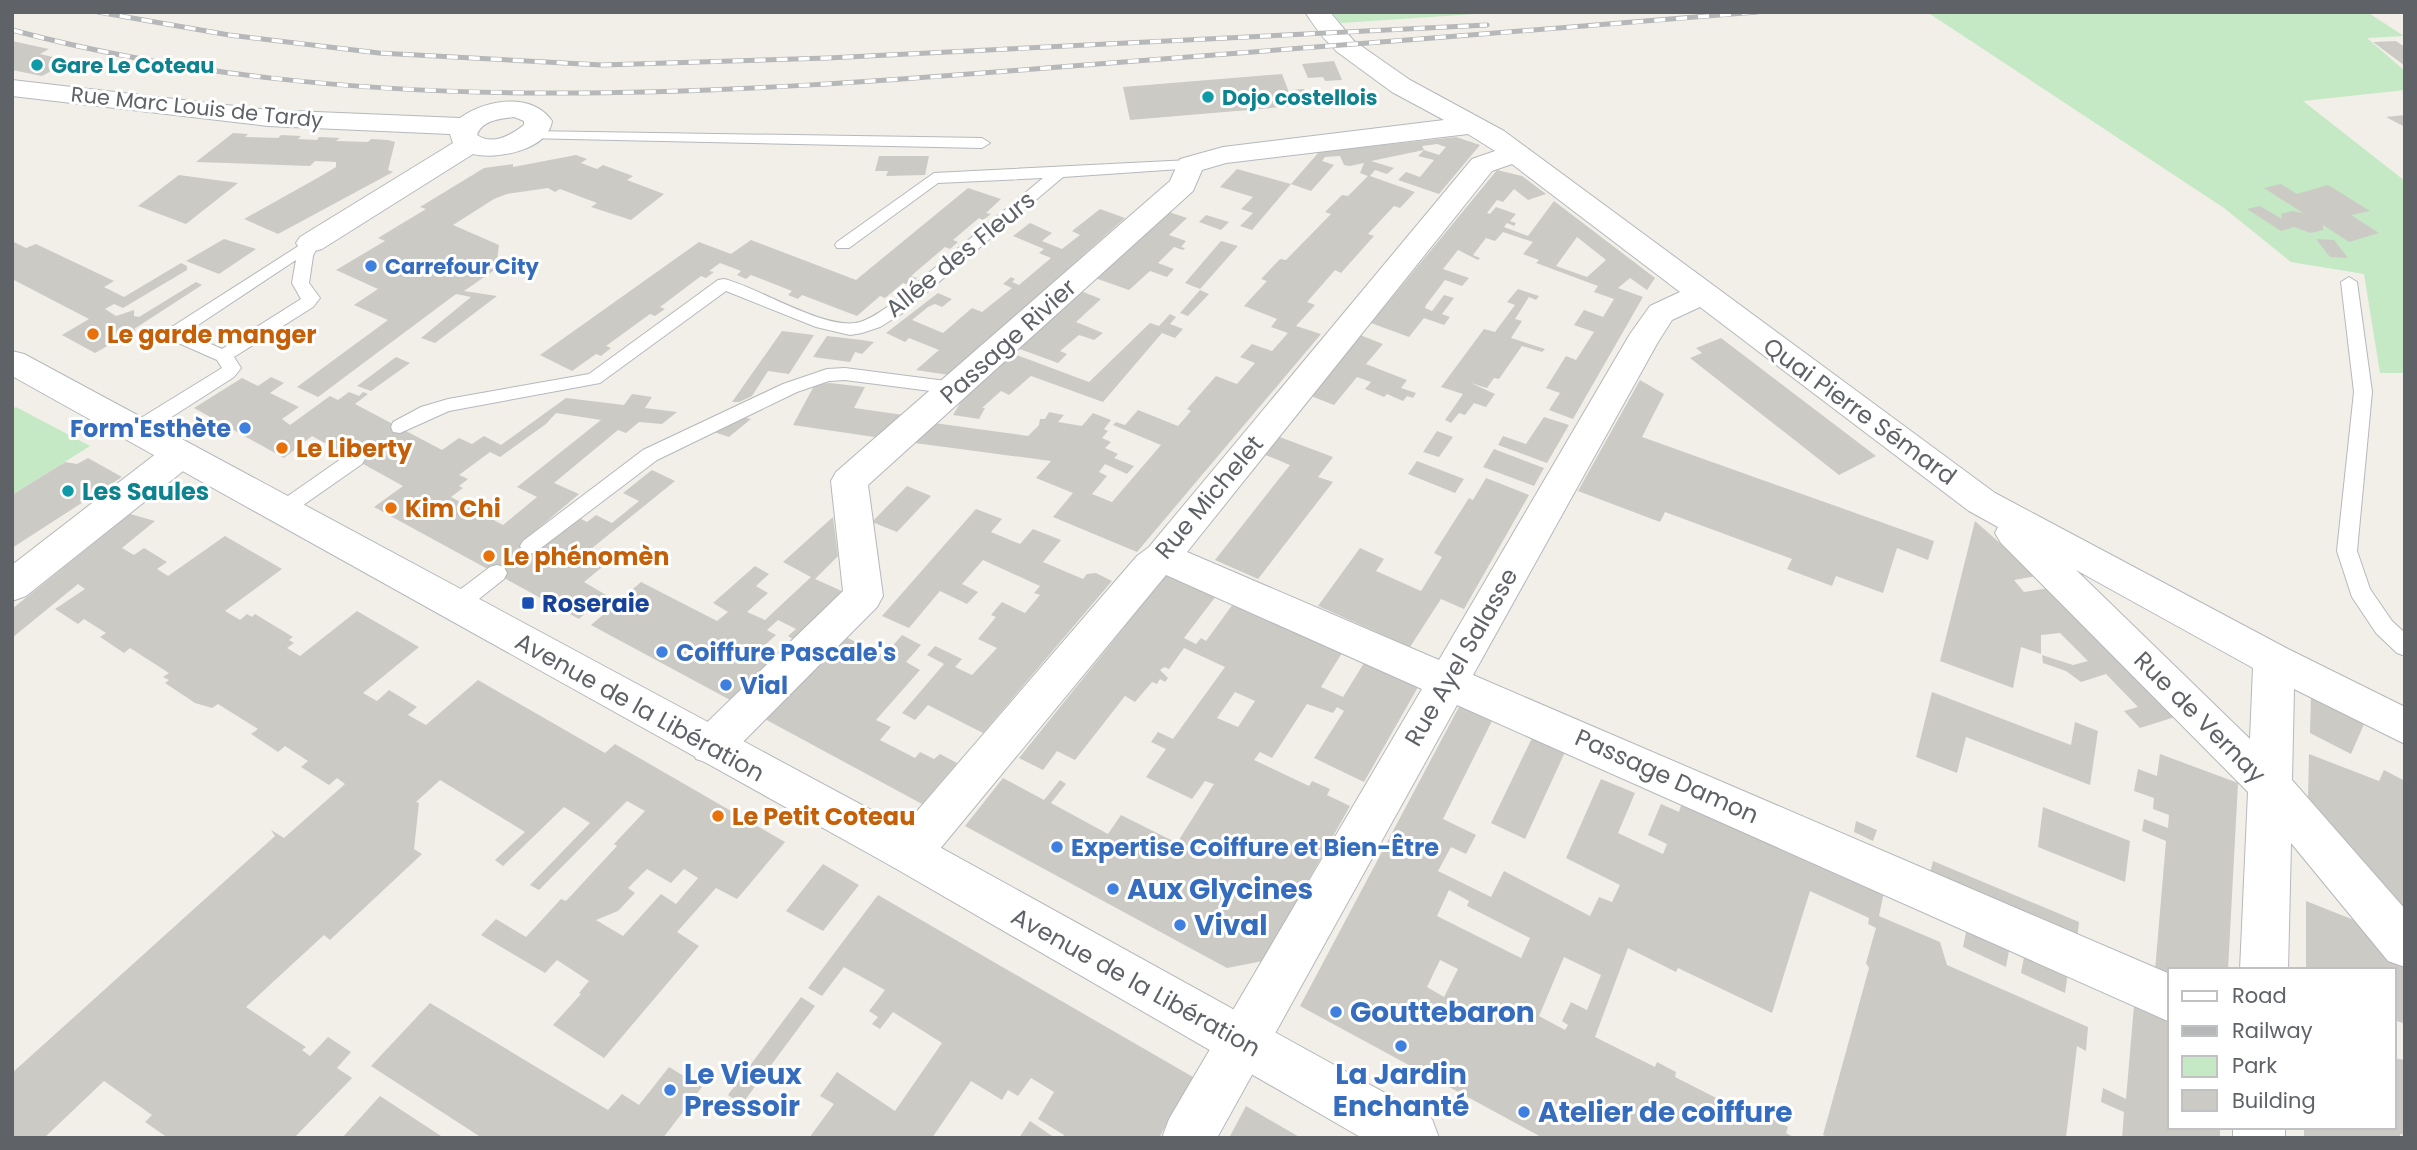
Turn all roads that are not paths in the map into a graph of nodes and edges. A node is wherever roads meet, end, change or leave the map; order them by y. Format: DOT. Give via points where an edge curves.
graph roads {
  1 [pos="1317,12"];
  2 [pos="12,88"];
  3 [pos="1472,125"];
  4 [pos="469,135"];
  5 [pos="529,135"];
  6 [pos="982,143"];
  7 [pos="1515,153"];
  8 [pos="1190,165"];
  9 [pos="1059,173"];
  10 [pos="311,243"];
  11 [pos="843,245"];
  12 [pos="2349,282"];
  13 [pos="1701,293"];
  14 [pos="223,356"];
  15 [pos="12,362"];
  16 [pos="954,388"];
  17 [pos="400,427"];
  18 [pos="138,429"];
  19 [pos="179,455"];
  20 [pos="355,459"];
  21 [pos="1982,502"];
  22 [pos="282,510"];
  23 [pos="530,546"];
  24 [pos="1162,557"];
  25 [pos="497,573"];
  26 [pos="12,586"];
  27 [pos="457,604"];
  28 [pos="2405,647"];
  29 [pos="2274,660"];
  30 [pos="1448,680"];
  31 [pos="2405,727"];
  32 [pos="711,746"];
  33 [pos="2269,785"];
  34 [pos="909,853"];
  35 [pos="2405,945"];
  36 [pos="2264,968"];
  37 [pos="2168,997"];
  38 [pos="1241,1041"];
  39 [pos="1188,1138"];
  40 [pos="1413,1138"];
  1 -- 3 [label="street, Quai Pierre Sémard" via="1345,46 1401,86"];
  2 -- 4 [label="street, Rue Marc Louis de Tardy" via="268,118"];
  3 -- 7 [label="street, Quai Pierre Sémard"];
  3 -- 8 [label="street" via="1223,155"];
  4 -- 5 [label="street" via="475,120 500,110 534,115 537,128"];
  4 -- 10 [label="street"];
  5 -- 6 [label="lane"];
  7 -- 13 [label="street, Quai Pierre Sémard"];
  7 -- 24 [label="street, Rue Michelet" via="1482,164"];
  8 -- 9 [label="lane, Allée des Fleurs"];
  8 -- 16 [label="street, Passage Rivier" via="1183,185"];
  9 -- 11 [label="lane, Allée des Fleurs" via="934,178"];
  9 -- 17 [label="lane, Allée des Fleurs" via="895,310 864,327 831,327 724,284 594,379 448,405"];
  10 -- 14 [label="lane" via="300,283 311,298"];
  10 -- 14 [label="lane" via="173,334"];
  12 -- 28 [label="lane" via="2363,392 2347,551 2360,591 2384,627"];
  13 -- 21 [label="street, Quai Pierre Sémard"];
  13 -- 30 [label="street, Rue Ayel Salasse" via="1661,313"];
  14 -- 18 [label="lane" via="232,368 228,373"];
  15 -- 18 [label="street, Avenue de la Libération"];
  16 -- 23 [label="lane" via="845,374 790,388 650,455"];
  16 -- 32 [label="street, Passage Rivier" via="849,481 863,596"];
  18 -- 19 [label="street, Avenue de la Libération"];
  19 -- 22 [label="street, Avenue de la Libération"];
  19 -- 26 [label="street"];
  20 -- 22 [label="lane"];
  21 -- 29 [label="street, Quai Pierre Sémard"];
  21 -- 33 [label="street, Rue de Vernay"];
  22 -- 27 [label="street, Avenue de la Libération"];
  24 -- 30 [label="street, Passage Damon"];
  24 -- 34 [label="street, Rue Michelet"];
  25 -- 27 [label="lane"];
  27 -- 32 [label="street, Avenue de la Libération"];
  29 -- 31 [label="street, Quai Pierre Sémard"];
  29 -- 33 [label="street"];
  30 -- 37 [label="street, Passage Damon"];
  30 -- 38 [label="street, Rue Ayel Salasse"];
  32 -- 34 [label="street, Avenue de la Libération"];
  33 -- 35 [label="street, Rue de Vernay"];
  33 -- 36 [label="street"];
  34 -- 38 [label="street, Avenue de la Libération"];
  38 -- 39 [label="street, Rue Ayel Salasse"];
  38 -- 40 [label="street, Avenue de la Libération"];
}
